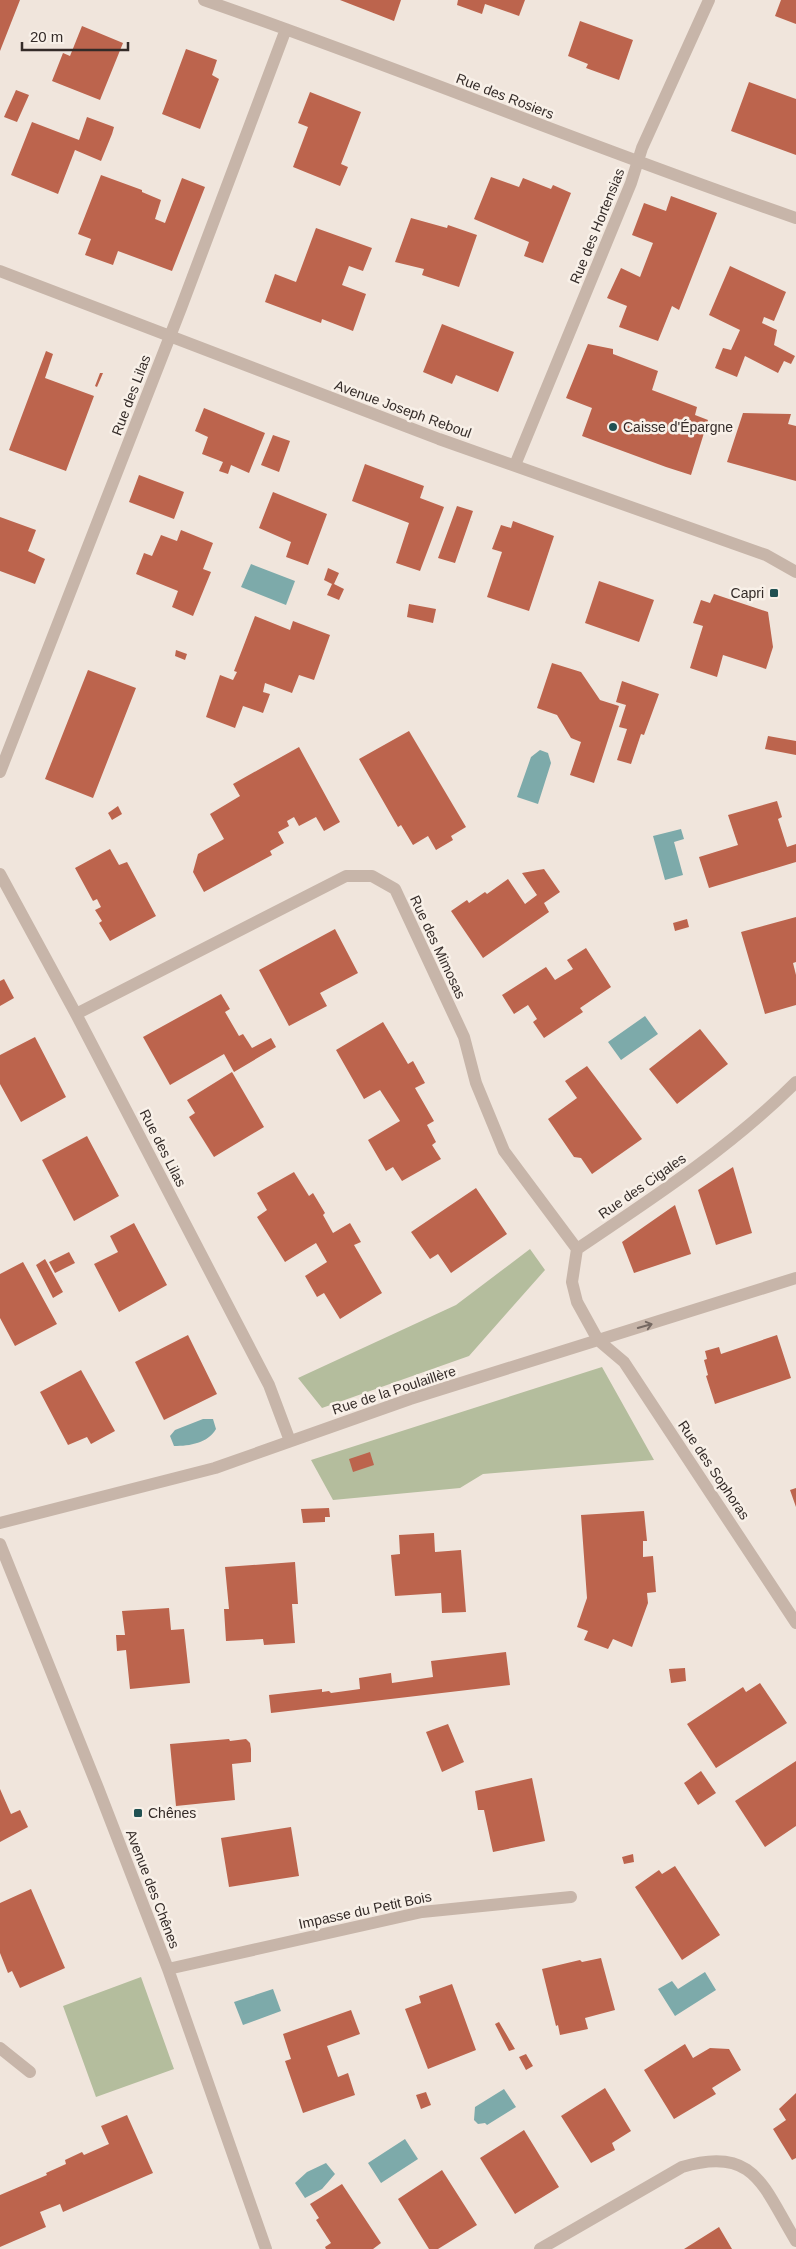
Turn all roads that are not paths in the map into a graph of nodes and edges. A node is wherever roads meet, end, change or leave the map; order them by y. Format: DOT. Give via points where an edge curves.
graph roads {
  1 [pos="204,0"];
  2 [pos="709,0"];
  3 [pos="286,29"];
  4 [pos="638,163"];
  5 [pos="796,218"];
  6 [pos="0,271"];
  7 [pos="170,337"];
  8 [pos="515,465"];
  9 [pos="796,572"];
  10 [pos="0,772"];
  11 [pos="0,874"];
  12 [pos="76,1014"];
  13 [pos="796,1082"];
  14 [pos="576,1249"];
  15 [pos="796,1278"];
  16 [pos="598,1340"];
  17 [pos="290,1441"];
  18 [pos="0,1523"];
  19 [pos="0,1544"];
  20 [pos="796,1623"];
  21 [pos="571,1897"];
  22 [pos="168,1969"];
  23 [pos="0,2048"];
  24 [pos="30,2072"];
  25 [pos="796,2241"];
  26 [pos="266,2249"];
  27 [pos="540,2249"];
  1 -- 3 [label="street, Rue des Rosiers"];
  2 -- 4 [label="street, Rue des Hortensias"];
  3 -- 4 [label="street, Rue des Rosiers"];
  3 -- 7 [label="street, Rue des Lilas"];
  4 -- 5 [label="street, Rue des Rosiers"];
  4 -- 8 [label="street, Rue des Hortensias"];
  6 -- 7 [label="street, Avenue Joseph Reboul"];
  7 -- 8 [label="street, Avenue Joseph Reboul"];
  7 -- 10 [label="street, Rue des Lilas"];
  8 -- 9 [label="street, Avenue Joseph Reboul" via="766,555"];
  11 -- 12 [label="street, Rue des Lilas"];
  12 -- 14 [label="street, Rue des Mimosas" via="346,876 372,876 395,889 464,1037 476,1083 504,1151"];
  12 -- 17 [label="street, Rue des Lilas" via="269,1385"];
  13 -- 14 [label="street, Rue des Cigales" via="772,1107 678,1181"];
  14 -- 16 [label="street" via="572,1282 577,1302"];
  16 -- 15 [label="street, Rue de la Poulaillère, one-way"];
  16 -- 17 [label="street, Rue de la Poulaillère" via="410,1399"];
  16 -- 20 [label="street, Rue des Sophoras" via="624,1362"];
  17 -- 18 [label="street, Rue de la Poulaillère" via="215,1468"];
  19 -- 22 [label="street, Avenue des Chênes"];
  21 -- 22 [label="street, Impasse du Petit Bois" via="422,1912"];
  22 -- 26 [label="street, Avenue des Chênes"];
  23 -- 24 [label="street"];
  25 -- 27 [label="street" via="757,2178 734,2162 720,2160 682,2167"];
}
